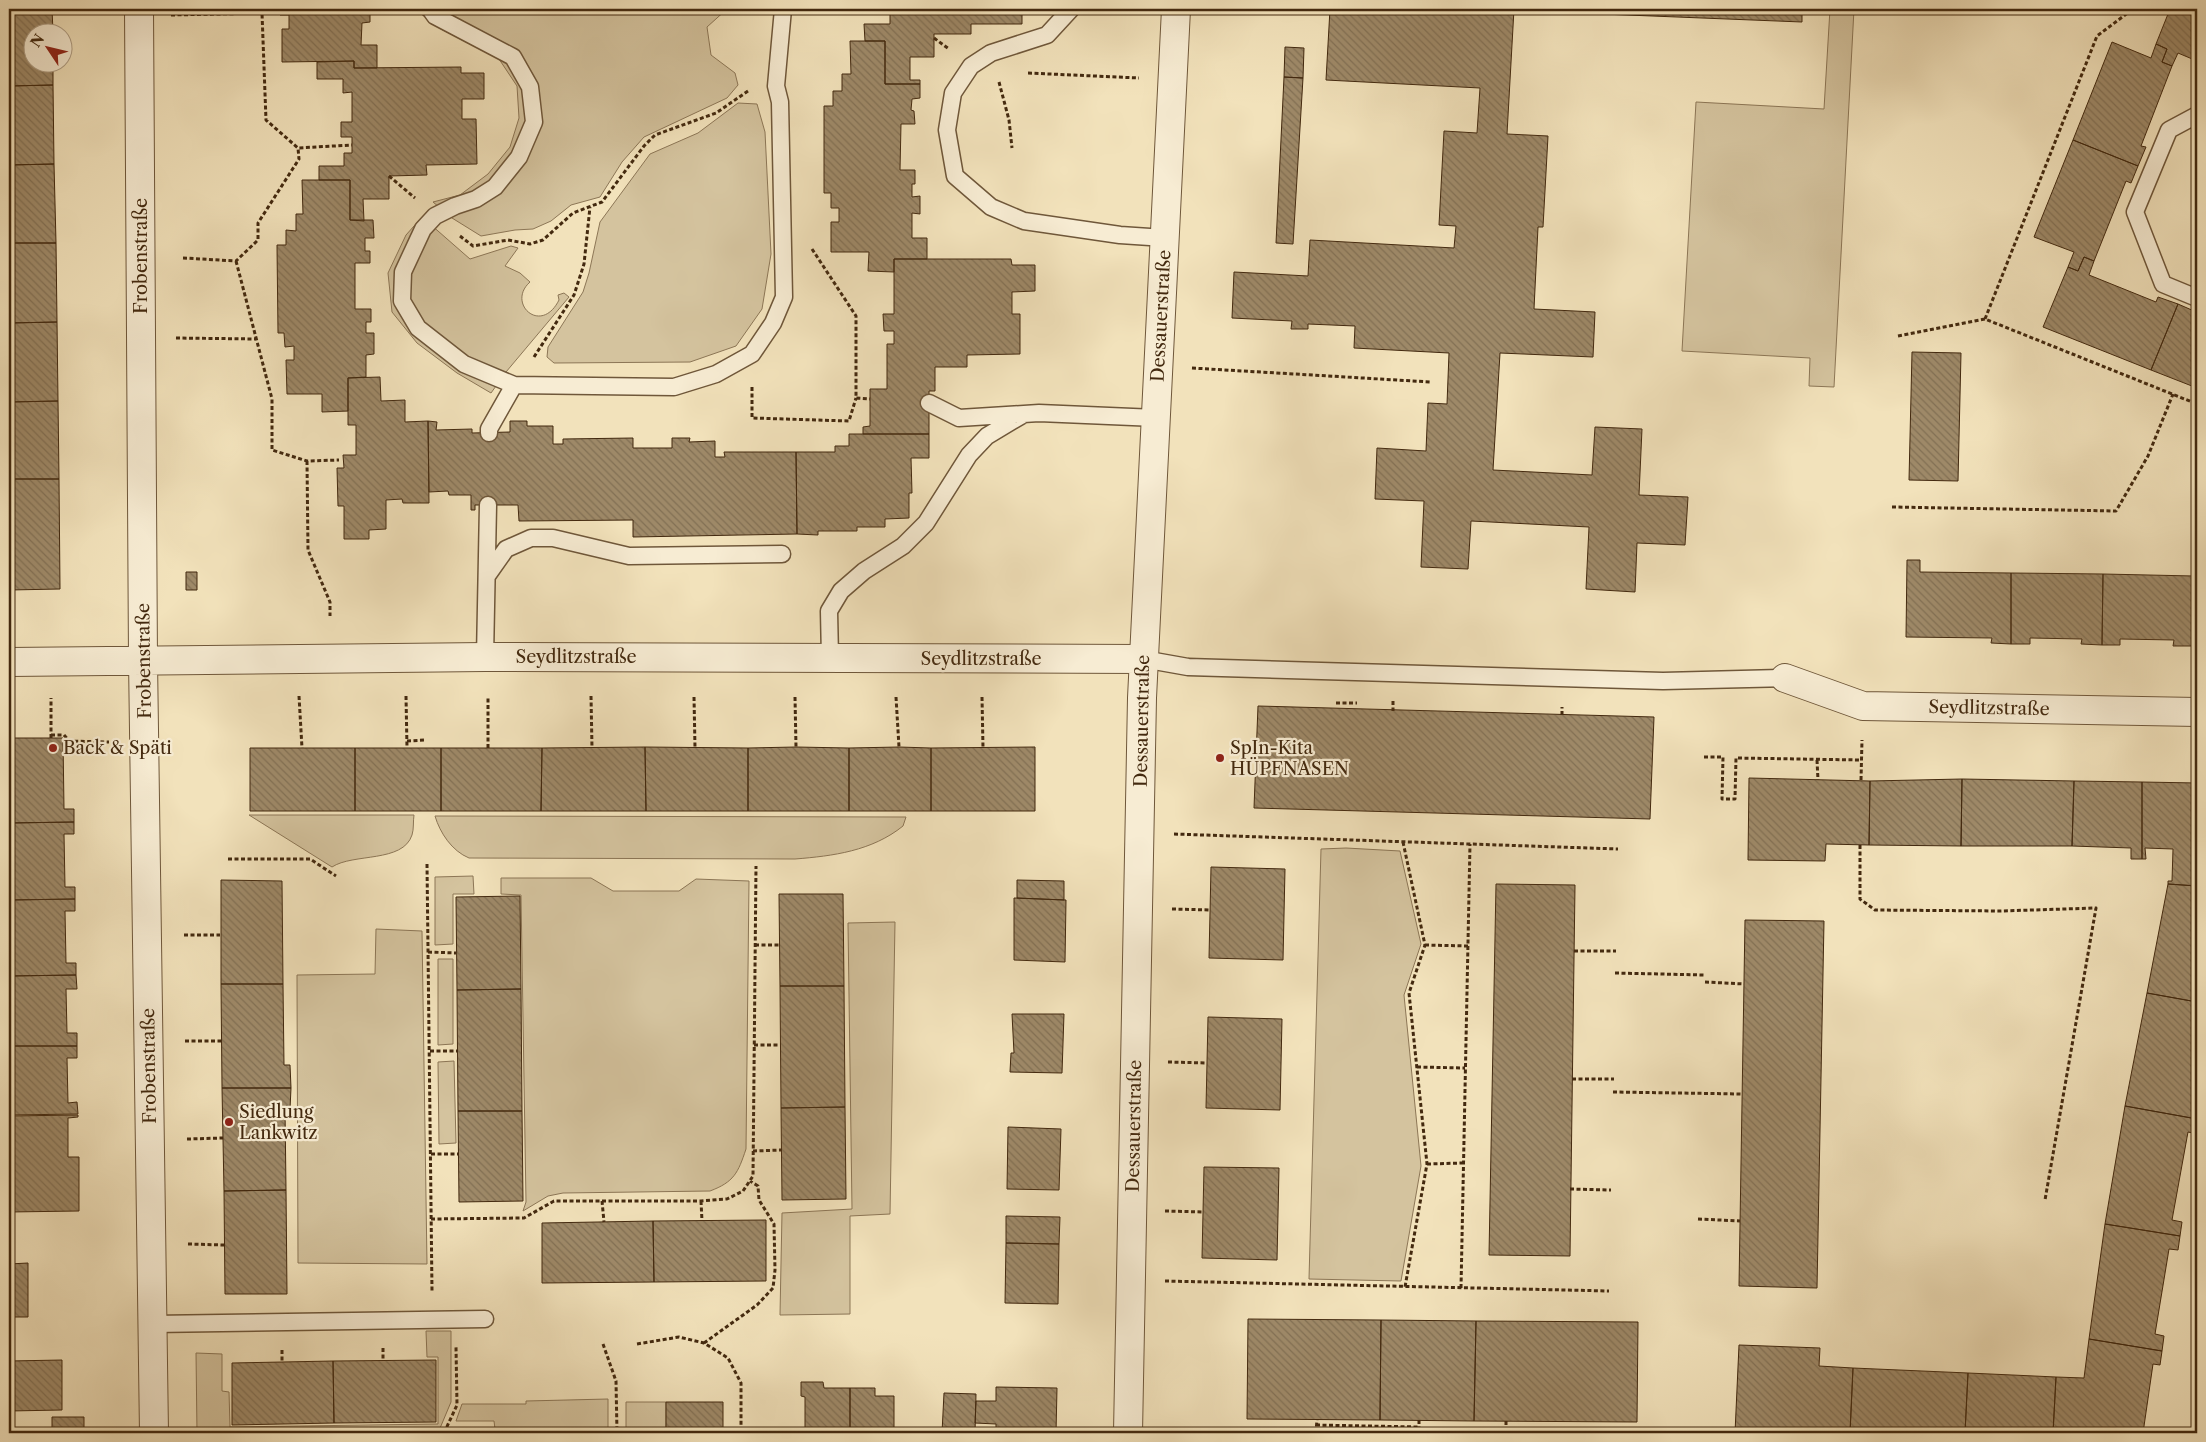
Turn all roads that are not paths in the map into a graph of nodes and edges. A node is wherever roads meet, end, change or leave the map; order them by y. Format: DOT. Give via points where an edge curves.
graph roads {
  1 [pos="139,9"];
  2 [pos="430,9"];
  3 [pos="783,9"];
  4 [pos="1071,9"];
  5 [pos="1176,9"];
  6 [pos="2197,115"];
  7 [pos="1165,238"];
  8 [pos="2197,298"];
  9 [pos="514,385"];
  10 [pos="929,403"];
  11 [pos="1024,414"];
  12 [pos="1156,418"];
  13 [pos="489,433"];
  14 [pos="488,505"];
  15 [pos="782,554"];
  16 [pos="487,576"];
  17 [pos="486,657"];
  18 [pos="830,658"];
  19 [pos="1144,659"];
  20 [pos="143,660"];
  21 [pos="9,662"];
  22 [pos="1785,678"];
  23 [pos="2197,712"];
  24 [pos="485,1319"];
  25 [pos="153,1324"];
  26 [pos="154,1433"];
  27 [pos="1128,1433"];
  1 -- 20 [label="street, Frobenstraße"];
  2 -- 9 [label="lane" via="434,16 513,58 530,87 534,122 519,157 495,187 476,199 435,216 423,229 403,272 402,300 418,328 464,364"];
  3 -- 9 [label="lane" via="776,86 780,102 784,296 773,323 752,354 716,374 674,387"];
  4 -- 7 [label="lane" via="1047,35 991,53 971,66 953,93 947,130 955,176 991,207 1024,221"];
  5 -- 7 [label="street, Dessauerstraße"];
  6 -- 8 [label="lane" via="2169,130 2136,212 2162,284"];
  7 -- 12 [label="street, Dessauerstraße"];
  9 -- 13 [label="lane"];
  10 -- 11 [label="lane" via="959,418"];
  11 -- 12 [label="lane"];
  11 -- 18 [label="lane" via="987,436 969,455 926,522 903,546 864,571 841,591 829,611"];
  12 -- 19 [label="street, Dessauerstraße"];
  14 -- 16 [label="lane"];
  15 -- 16 [label="lane" via="629,556 553,538 531,538 506,549"];
  16 -- 17 [label="lane"];
  17 -- 18 [label="street, Seydlitzstraße"];
  17 -- 20 [label="street, Seydlitzstraße"];
  18 -- 19 [label="street, Seydlitzstraße"];
  19 -- 22 [label="lane" via="1188,667 1662,681"];
  19 -- 27 [label="street, Dessauerstraße"];
  20 -- 21 [label="street, Seydlitzstraße"];
  20 -- 25 [label="street, Frobenstraße"];
  22 -- 23 [label="street, Seydlitzstraße" via="1863,706"];
  24 -- 25 [label="lane"];
  25 -- 26 [label="street, Frobenstraße"];
}
